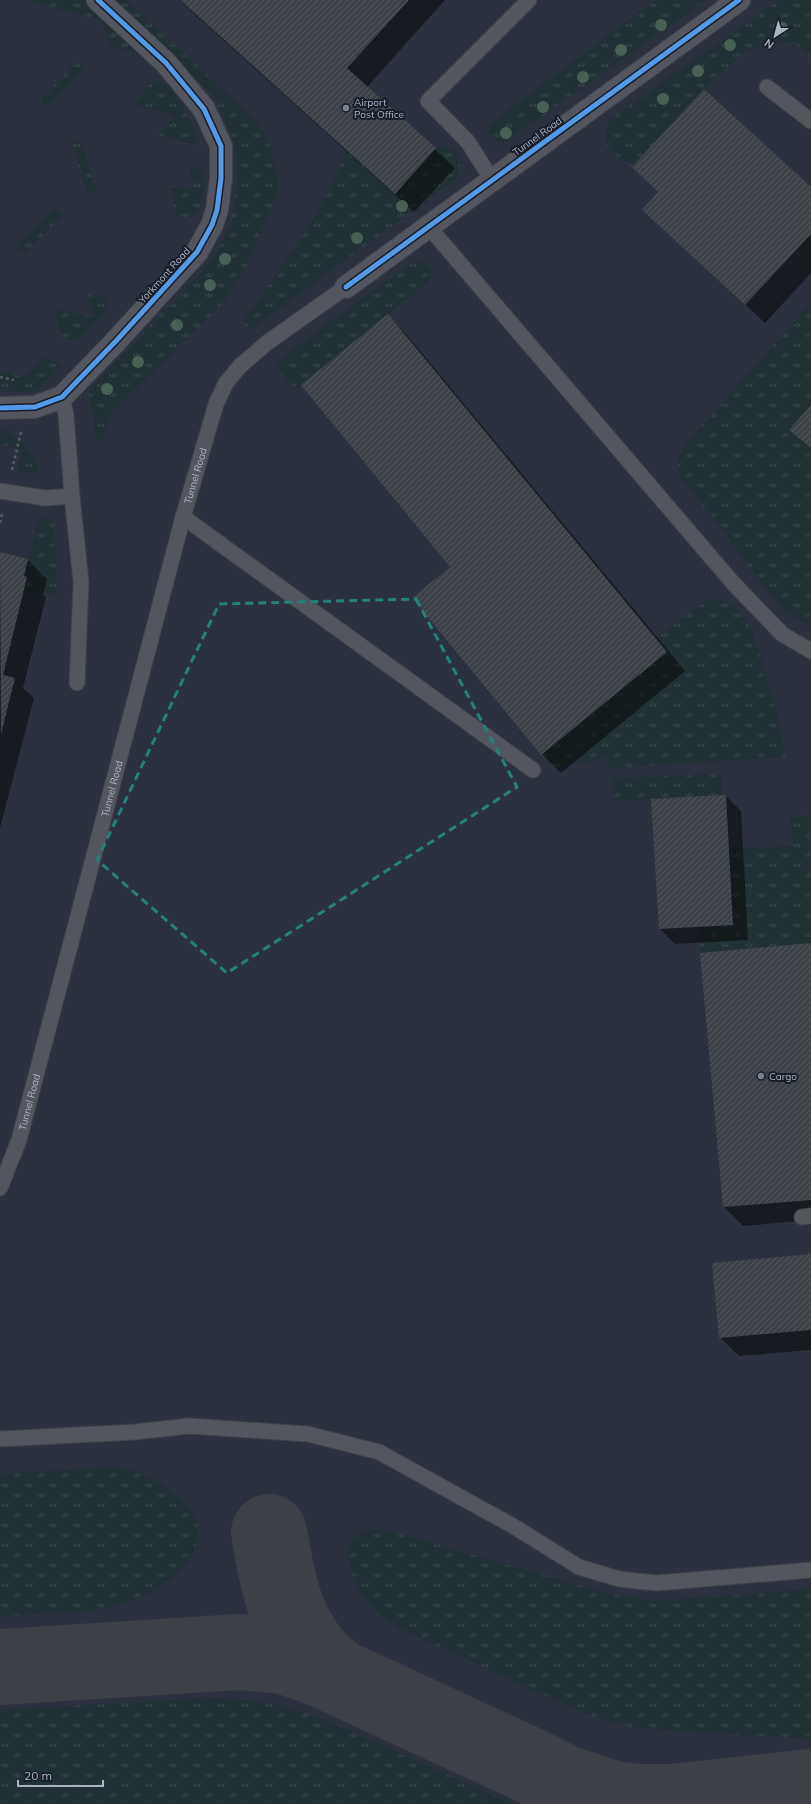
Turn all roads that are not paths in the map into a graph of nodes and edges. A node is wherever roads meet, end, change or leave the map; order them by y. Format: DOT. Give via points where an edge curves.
graph roads {
  1 [pos="98,0"];
  2 [pos="529,0"];
  3 [pos="739,0"];
  4 [pos="767,87"];
  5 [pos="811,121"];
  6 [pos="492,180"];
  7 [pos="428,226"];
  8 [pos="346,286"];
  9 [pos="62,397"];
  10 [pos="0,408"];
  11 [pos="4,492"];
  12 [pos="72,496"];
  13 [pos="183,517"];
  14 [pos="811,651"];
  15 [pos="77,683"];
  16 [pos="533,770"];
  17 [pos="0,1188"];
  18 [pos="0,1439"];
  19 [pos="811,1570"];
  1 -- 9 [label="street, Yorkmont Road" via="166,63 204,109 221,146 221,167 217,210 197,252"];
  2 -- 6 [label="lane" via="428,101 468,142"];
  3 -- 6 [label="street, Tunnel Road"];
  4 -- 5 [label="lane"];
  6 -- 7 [label="street, Tunnel Road"];
  7 -- 8 [label="street, Tunnel Road"];
  7 -- 14 [label="lane" via="733,583 782,634"];
  8 -- 13 [label="lane, Tunnel Road" via="268,342 240,366 226,383 216,404"];
  9 -- 10 [label="street, Yorkmont Road" via="35,407"];
  9 -- 12 [label="lane" via="66,415"];
  11 -- 12 [label="lane" via="45,498"];
  12 -- 15 [label="lane" via="81,582"];
  13 -- 16 [label="lane"];
  13 -- 17 [label="lane, Tunnel Road" via="19,1140"];
  18 -- 19 [label="lane" via="136,1432 189,1426 308,1434 379,1452 513,1526 579,1567 619,1579 656,1583"];
}
